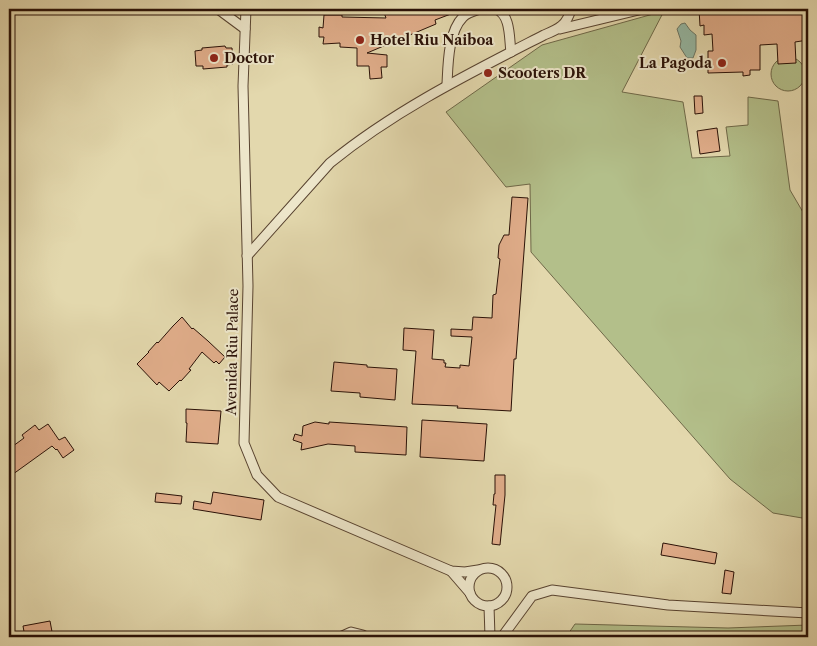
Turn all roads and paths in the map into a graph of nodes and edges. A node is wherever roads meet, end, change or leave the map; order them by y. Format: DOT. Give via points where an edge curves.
graph roads {
  1 [pos="218,9"];
  2 [pos="246,9"];
  3 [pos="480,9"];
  4 [pos="496,9"];
  5 [pos="572,9"];
  6 [pos="643,9"];
  7 [pos="245,28"];
  8 [pos="560,29"];
  9 [pos="511,52"];
  10 [pos="448,84"];
  11 [pos="247,256"];
  12 [pos="478,570"];
  13 [pos="452,571"];
  14 [pos="470,592"];
  15 [pos="489,606"];
  16 [pos="808,614"];
  17 [pos="340,637"];
  18 [pos="364,637"];
  19 [pos="490,637"];
  20 [pos="502,637"];
  1 -- 7 [label="street"];
  2 -- 7 [label="street, Avenida Riu Palace"];
  3 -- 10 [label="street" via="464,15 455,30 449,48"];
  4 -- 9 [label="street" via="505,15"];
  5 -- 8 [label="street"];
  6 -- 8 [label="street"];
  7 -- 11 [label="street, Avenida Riu Palace" via="243,86"];
  8 -- 9 [label="street"];
  9 -- 10 [label="street"];
  10 -- 11 [label="street" via="376,127 330,163"];
  11 -- 13 [label="street, Avenida Riu Palace" via="244,443 257,475 278,497"];
  12 -- 13 [label="street, Avenida Riu Palace"];
  12 -- 14 [label="street" via="470,580"];
  12 -- 15 [label="street" via="497,569 508,584 501,602"];
  13 -- 14 [label="street, Avenida Riu Palace"];
  14 -- 15 [label="street" via="477,602"];
  15 -- 19 [label="street"];
  16 -- 20 [label="street" via="668,605 552,590 532,596"];
  17 -- 18 [label="street" via="351,632"];
}
